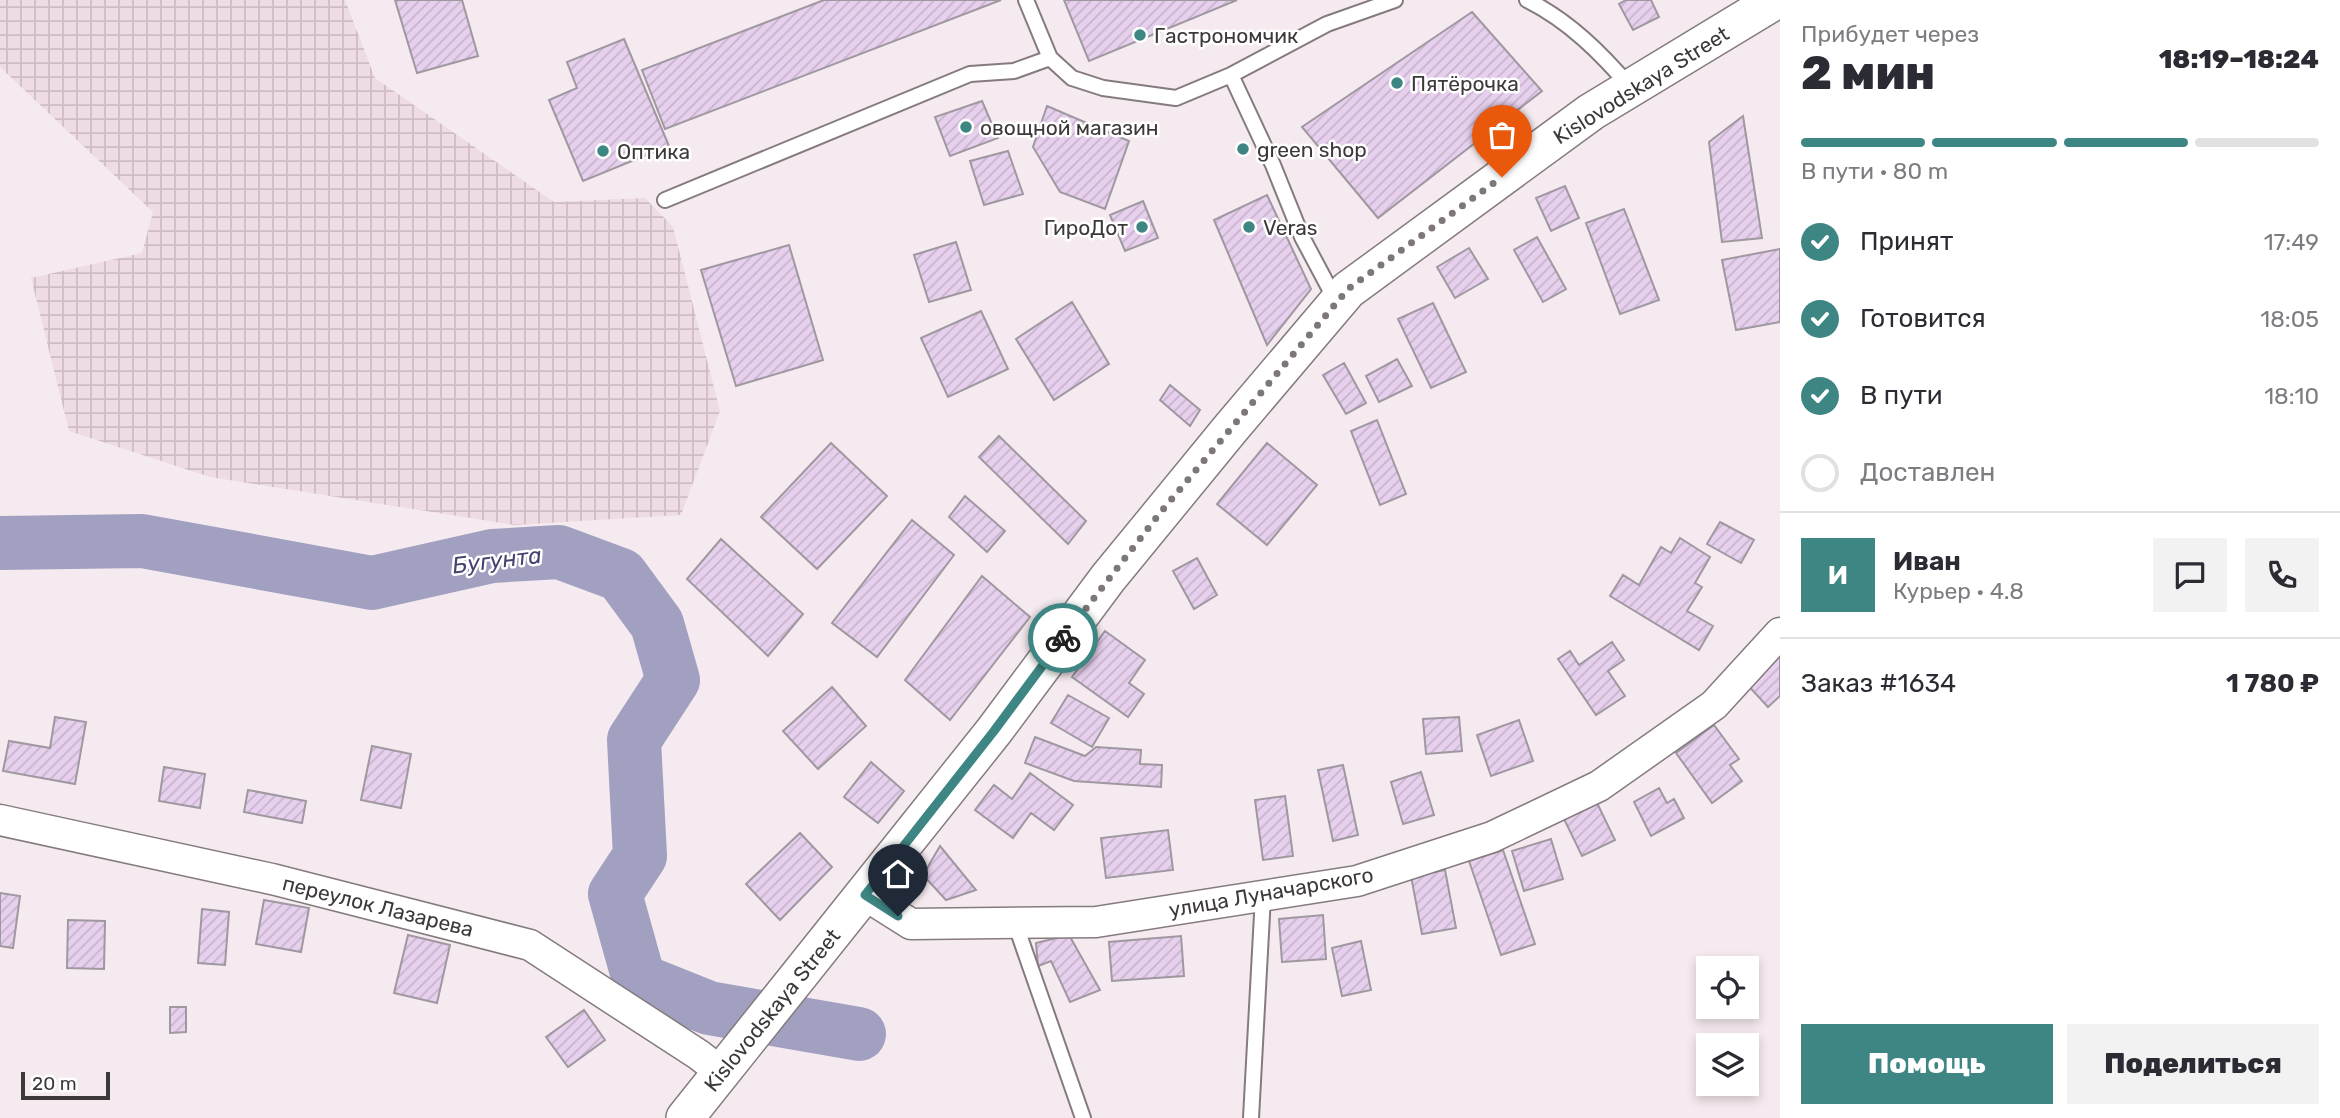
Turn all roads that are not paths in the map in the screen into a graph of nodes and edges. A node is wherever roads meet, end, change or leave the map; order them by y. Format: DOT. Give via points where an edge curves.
graph roads {
  1 [pos="1026,0"];
  2 [pos="1395,0"];
  3 [pos="1527,0"];
  4 [pos="1776,0"];
  5 [pos="1050,58"];
  6 [pos="1231,75"];
  7 [pos="1632,89"];
  8 [pos="665,201"];
  9 [pos="1337,303"];
  10 [pos="1780,633"];
  11 [pos="0,820"];
  12 [pos="865,895"];
  13 [pos="1263,896"];
  14 [pos="1015,923"];
  15 [pos="723,1072"];
  16 [pos="685,1118"];
  17 [pos="1083,1118"];
  18 [pos="1251,1118"];
  1 -- 5 [label="lane"];
  2 -- 6 [label="lane" via="1327,24"];
  3 -- 7 [label="lane" via="1576,31"];
  4 -- 7 [label="street, Kislovodskaya Street"];
  5 -- 6 [label="lane" via="1072,78 1102,88 1176,98"];
  5 -- 8 [label="lane" via="1014,71 970,74"];
  6 -- 9 [label="lane" via="1302,237"];
  7 -- 9 [label="street, Kislovodskaya Street" via="1591,112 1348,289"];
  9 -- 12 [label="street, Kislovodskaya Street" via="1108,578"];
  10 -- 13 [label="street, улица Луначарского" via="1714,705 1599,786 1480,841 1357,881"];
  11 -- 15 [label="street, переулок Лазарева" via="272,879 530,944"];
  12 -- 14 [label="street, улица Луначарского" via="911,924"];
  12 -- 15 [label="street, Kislovodskaya Street"];
  13 -- 14 [label="street, улица Луначарского" via="1096,922"];
  13 -- 18 [label="lane"];
  14 -- 17 [label="lane"];
  15 -- 16 [label="street, Kislovodskaya Street"];
}
